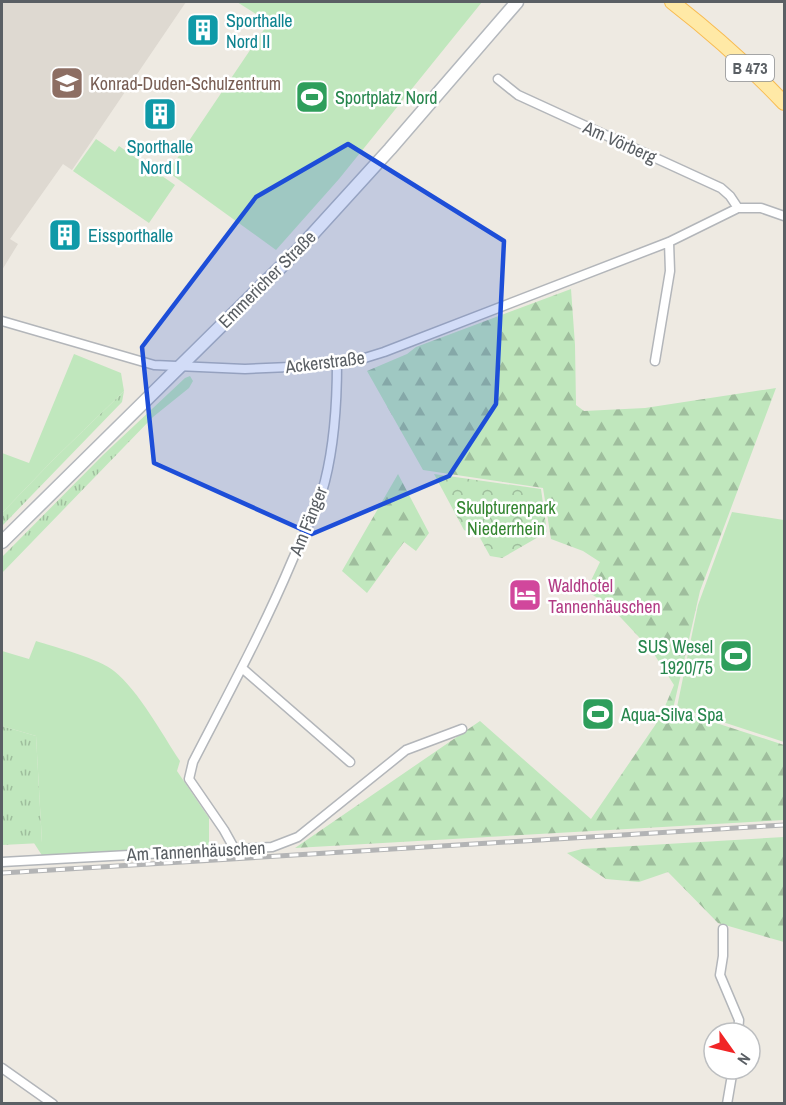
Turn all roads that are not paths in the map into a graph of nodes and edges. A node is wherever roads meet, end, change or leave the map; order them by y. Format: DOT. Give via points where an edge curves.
graph roads {
  1 [pos="517,2"];
  2 [pos="672,2"];
  3 [pos="498,79"];
  4 [pos="784,104"];
  5 [pos="738,208"];
  6 [pos="784,216"];
  7 [pos="669,242"];
  8 [pos="2,321"];
  9 [pos="655,361"];
  10 [pos="337,363"];
  11 [pos="179,365"];
  12 [pos="2,542"];
  13 [pos="242,668"];
  14 [pos="462,729"];
  15 [pos="350,762"];
  16 [pos="234,848"];
  17 [pos="2,862"];
  18 [pos="723,929"];
  19 [pos="739,1021"];
  20 [pos="2,1068"];
  21 [pos="731,1081"];
  22 [pos="53,1104"];
  23 [pos="728,1104"];
  1 -- 11 [label="main road, Emmericher Straße" via="299,249"];
  2 -- 4 [label="main road, B 473" via="714,35"];
  3 -- 5 [label="street, Am Vörberg" via="518,95 721,188"];
  5 -- 6 [label="street" via="761,208"];
  5 -- 7 [label="street, Ackerstraße"];
  7 -- 9 [label="street" via="670,271"];
  7 -- 10 [label="street, Ackerstraße" via="384,352"];
  8 -- 11 [label="street, Ackerstraße" via="154,365"];
  10 -- 11 [label="street, Ackerstraße" via="245,369"];
  10 -- 13 [label="street, Am Fänger" via="335,427 324,483 285,579"];
  11 -- 12 [label="main road, Emmericher Straße"];
  13 -- 15 [label="street"];
  13 -- 16 [label="street, Am Fänger" via="193,762 189,779"];
  14 -- 16 [label="street, Am Tannenhäuschen" via="406,750 298,837 272,847"];
  16 -- 17 [label="street, Am Tannenhäuschen"];
  18 -- 19 [label="street" via="720,975"];
  20 -- 22 [label="street"];
  21 -- 23 [label="street"];
}
